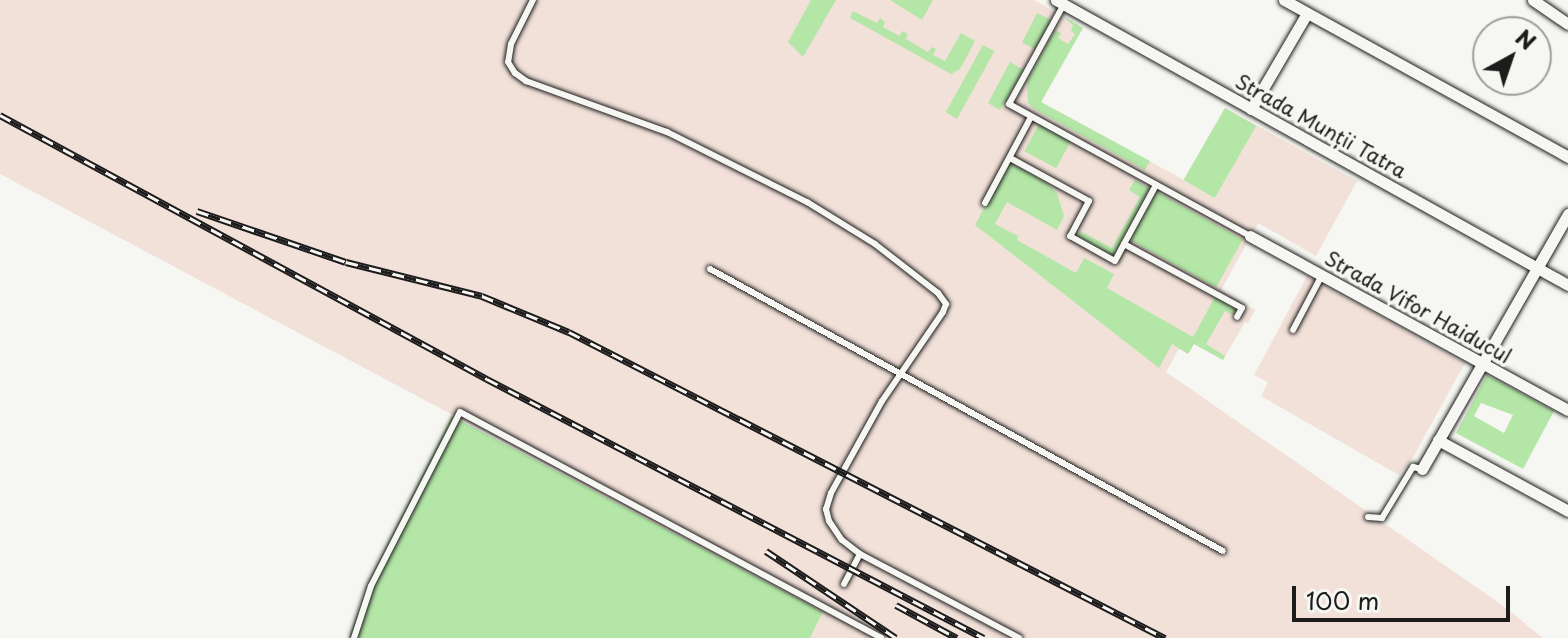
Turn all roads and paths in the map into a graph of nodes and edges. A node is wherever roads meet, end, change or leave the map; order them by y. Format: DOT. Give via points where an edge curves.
graph roads {
  1 [pos="533,0"];
  2 [pos="1533,0"];
  3 [pos="1060,2"];
  4 [pos="1291,2"];
  5 [pos="1307,13"];
  6 [pos="1568,24"];
  7 [pos="1251,109"];
  8 [pos="1031,117"];
  9 [pos="1568,157"];
  10 [pos="1010,158"];
  11 [pos="1156,185"];
  12 [pos="985,203"];
  13 [pos="1568,214"];
  14 [pos="1250,236"];
  15 [pos="1124,244"];
  16 [pos="1537,267"];
  17 [pos="710,269"];
  18 [pos="1322,275"];
  19 [pos="1568,285"];
  20 [pos="1237,317"];
  21 [pos="1293,330"];
  22 [pos="1482,363"];
  23 [pos="900,374"];
  24 [pos="1568,410"];
  25 [pos="1438,440"];
  26 [pos="1422,469"];
  27 [pos="1568,511"];
  28 [pos="1368,517"];
  29 [pos="1223,551"];
  30 [pos="860,554"];
  31 [pos="844,584"];
  32 [pos="354,638"];
  33 [pos="881,638"];
  34 [pos="1019,638"];
  1 -- 23 [label="lane" via="508,62 526,81 667,132 807,202 875,244 938,293 946,304 943,312"];
  2 -- 6 [label="street"];
  3 -- 7 [label="street, Strada Munții Tatra"];
  3 -- 8 [label="lane" via="1009,104"];
  4 -- 5 [label="street"];
  5 -- 7 [label="street"];
  5 -- 9 [label="street"];
  7 -- 16 [label="street, Strada Munții Tatra"];
  8 -- 10 [label="lane"];
  8 -- 11 [label="lane"];
  10 -- 12 [label="lane"];
  10 -- 15 [label="lane" via="1089,201 1070,236 1115,261"];
  11 -- 14 [label="lane"];
  11 -- 15 [label="lane"];
  13 -- 16 [label="street"];
  14 -- 18 [label="street, Strada Vifor Haiducul"];
  15 -- 20 [label="lane" via="1242,308"];
  16 -- 19 [label="street, Strada Munții Tatra"];
  16 -- 22 [label="street"];
  17 -- 23 [label="lane"];
  18 -- 21 [label="lane"];
  18 -- 22 [label="street, Strada Vifor Haiducul"];
  22 -- 24 [label="street, Strada Vifor Haiducul"];
  22 -- 25 [label="street"];
  23 -- 29 [label="lane"];
  23 -- 30 [label="lane" via="826,509 842,540"];
  25 -- 26 [label="street"];
  25 -- 27 [label="street"];
  26 -- 28 [label="lane" via="1413,467 1382,518"];
  30 -- 31 [label="lane"];
  30 -- 34 [label="lane"];
  32 -- 33 [label="lane" via="371,586 460,412"];
}
